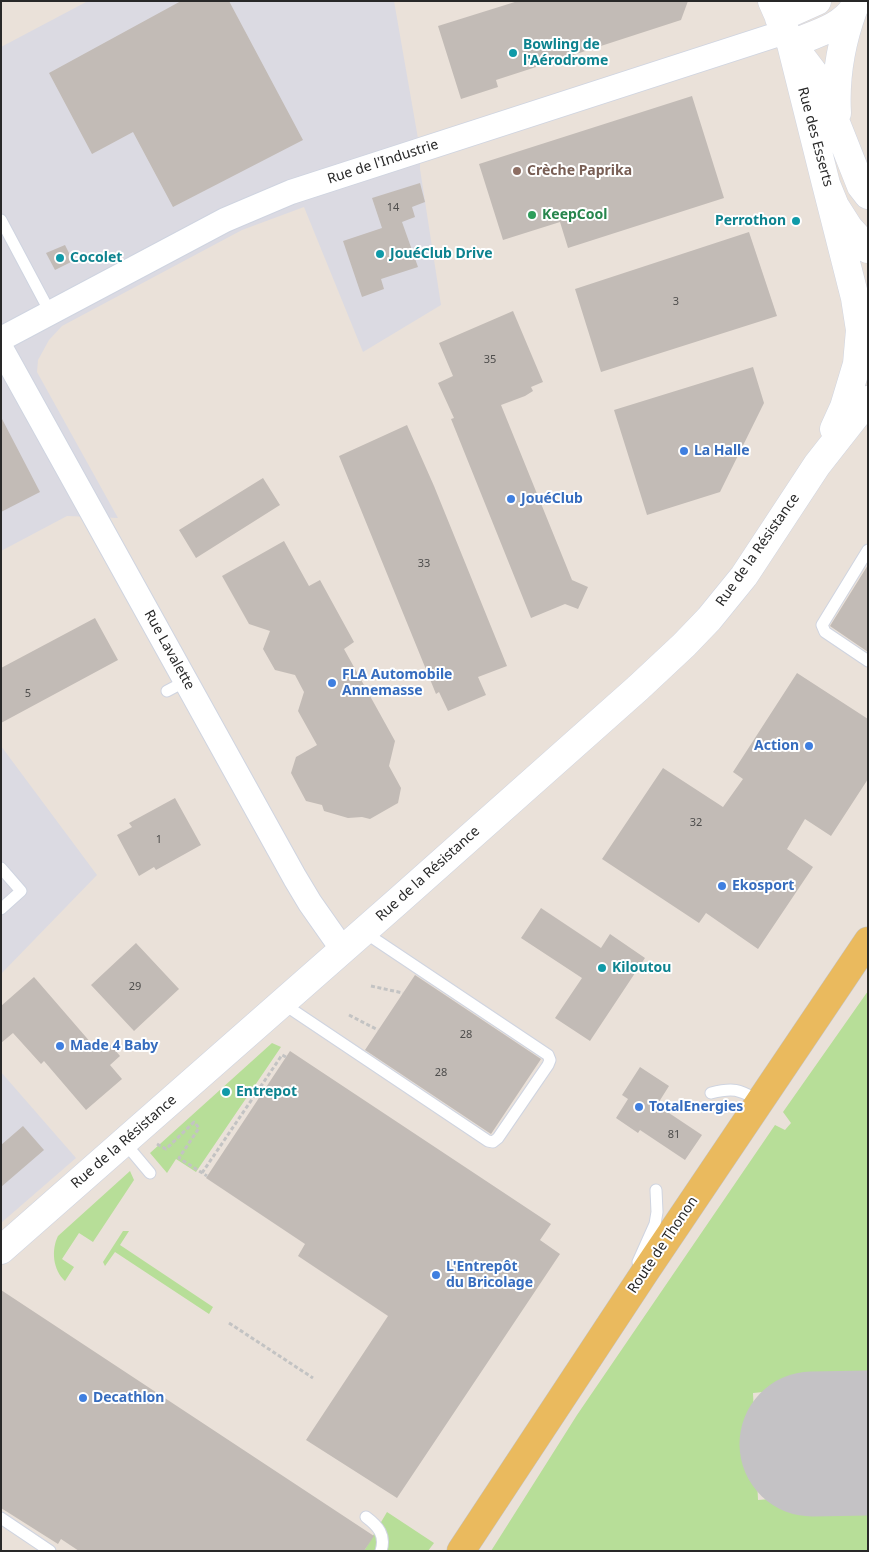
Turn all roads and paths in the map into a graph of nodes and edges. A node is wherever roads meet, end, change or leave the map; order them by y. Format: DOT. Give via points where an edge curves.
graph roads {
  1 [pos="817,1"];
  2 [pos="856,5"];
  3 [pos="782,24"];
  4 [pos="838,129"];
  5 [pos="826,184"];
  6 [pos="868,195"];
  7 [pos="1,220"];
  8 [pos="6,239"];
  9 [pos="868,249"];
  10 [pos="862,292"];
  11 [pos="51,314"];
  12 [pos="1,339"];
  13 [pos="1,348"];
  14 [pos="861,414"];
  15 [pos="817,465"];
  16 [pos="868,550"];
  17 [pos="868,661"];
  18 [pos="1,868"];
  19 [pos="1,909"];
  20 [pos="363,932"];
  21 [pos="868,941"];
  22 [pos="343,950"];
  23 [pos="371,986"];
  24 [pos="403,993"];
  25 [pos="282,1003"];
  26 [pos="349,1015"];
  27 [pos="378,1030"];
  28 [pos="286,1057"];
  29 [pos="711,1093"];
  30 [pos="760,1101"];
  31 [pos="131,1136"];
  32 [pos="150,1173"];
  33 [pos="202,1173"];
  34 [pos="207,1176"];
  35 [pos="656,1190"];
  36 [pos="1,1250"];
  37 [pos="229,1323"];
  38 [pos="606,1332"];
  39 [pos="313,1378"];
  40 [pos="366,1517"];
  41 [pos="1,1518"];
  42 [pos="50,1551"];
  43 [pos="380,1551"];
  44 [pos="461,1551"];
  1 -- 3 [label="street"];
  2 -- 3 [label="street" via="838,24"];
  2 -- 4 [label="street" via="842,44 838,67"];
  3 -- 4 [label="street, Rue des Esserts" via="816,75"];
  3 -- 5 [label="street, Rue des Esserts"];
  3 -- 11 [label="street, Rue de l'Industrie" via="290,192 225,220"];
  4 -- 6 [label="street, Rue des Esserts" via="861,186"];
  5 -- 9 [label="street, Rue des Esserts" via="848,228"];
  5 -- 10 [label="street, Rue de la Résistance"];
  7 -- 8 [label="lane"];
  8 -- 11 [label="lane"];
  10 -- 15 [label="street, Rue de la Résistance" via="857,364 844,407"];
  11 -- 12 [label="street, Rue de l'Industrie"];
  13 -- 22 [label="street, Rue Lavalette" via="176,686 310,903"];
  14 -- 15 [label="street, Rue de la Résistance"];
  15 -- 20 [label="street, Rue de la Résistance" via="744,576 698,631"];
  16 -- 17 [label="lane" via="822,625 825,632"];
  18 -- 19 [label="lane" via="21,891"];
  20 -- 22 [label="street, Rue de la Résistance"];
  20 -- 25 [label="lane" via="548,1054 548,1065 498,1138 488,1141"];
  21 -- 30 [label="main road, Route de Thonon"];
  22 -- 25 [label="street, Rue de la Résistance"];
  23 -- 24 [label="path"];
  25 -- 31 [label="street, Rue de la Résistance"];
  26 -- 27 [label="path"];
  28 -- 33 [label="path" via="282,1055"];
  29 -- 30 [label="lane" via="737,1090"];
  30 -- 38 [label="main road, Route de Thonon"];
  31 -- 32 [label="lane"];
  31 -- 33 [label="path" via="166,1150 194,1122 199,1128 179,1158"];
  31 -- 36 [label="street, Rue de la Résistance"];
  33 -- 34 [label="path"];
  35 -- 38 [label="lane" via="655,1224"];
  37 -- 39 [label="path"];
  38 -- 44 [label="main road, Route de Thonon"];
  40 -- 43 [label="lane" via="378,1527 382,1542"];
  41 -- 42 [label="lane"];
}
